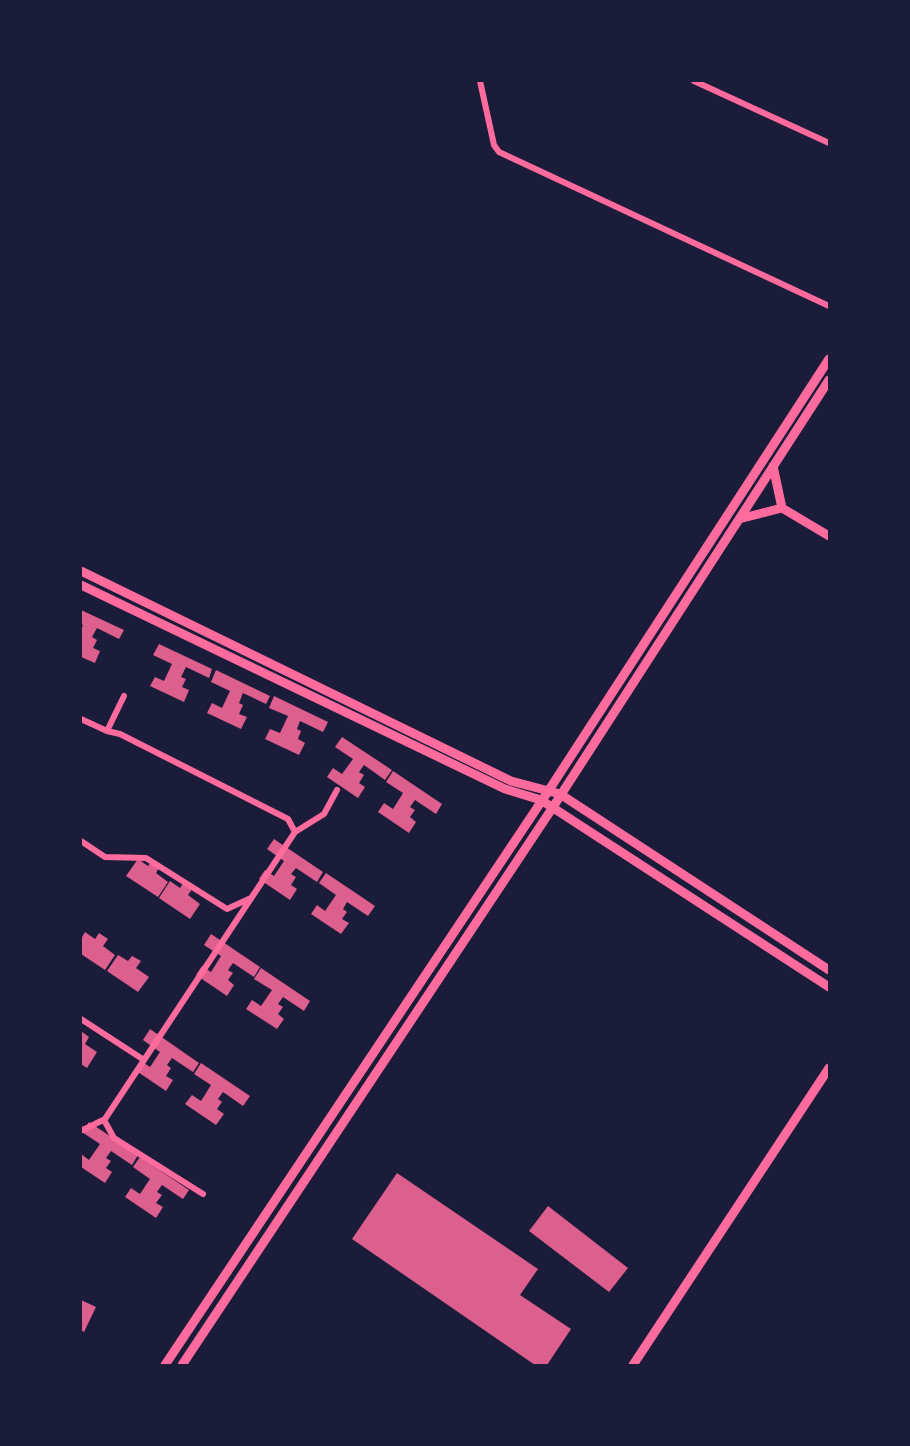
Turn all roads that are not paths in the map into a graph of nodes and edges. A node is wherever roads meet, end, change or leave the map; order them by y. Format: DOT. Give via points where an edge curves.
graph roads {
  1 [pos="480,81"];
  2 [pos="694,81"];
  3 [pos="829,143"];
  4 [pos="829,306"];
  5 [pos="829,359"];
  6 [pos="829,380"];
  7 [pos="773,466"];
  8 [pos="782,508"];
  9 [pos="739,519"];
  10 [pos="829,536"];
  11 [pos="81,572"];
  12 [pos="81,585"];
  13 [pos="124,696"];
  14 [pos="81,719"];
  15 [pos="107,730"];
  16 [pos="337,790"];
  17 [pos="549,790"];
  18 [pos="560,794"];
  19 [pos="541,800"];
  20 [pos="553,807"];
  21 [pos="295,832"];
  22 [pos="81,841"];
  23 [pos="252,897"];
  24 [pos="829,970"];
  25 [pos="829,987"];
  26 [pos="81,1019"];
  27 [pos="144,1060"];
  28 [pos="829,1068"];
  29 [pos="104,1120"];
  30 [pos="81,1129"];
  31 [pos="203,1194"];
  32 [pos="165,1365"];
  33 [pos="182,1365"];
  34 [pos="633,1365"];
  1 -- 4 [label="street" via="494,145 499,152"];
  2 -- 3 [label="street"];
  5 -- 17 [label="street"];
  6 -- 7 [label="street"];
  7 -- 8 [label="street"];
  7 -- 9 [label="street"];
  8 -- 9 [label="street"];
  8 -- 10 [label="street"];
  9 -- 18 [label="street"];
  11 -- 17 [label="street" via="511,781"];
  12 -- 19 [label="street" via="505,789"];
  13 -- 15 [label="street"];
  14 -- 15 [label="street"];
  15 -- 21 [label="street" via="288,819"];
  16 -- 21 [label="street" via="324,814"];
  17 -- 18 [label="street"];
  17 -- 19 [label="street"];
  18 -- 20 [label="street"];
  18 -- 24 [label="street"];
  19 -- 20 [label="street"];
  19 -- 32 [label="street"];
  20 -- 25 [label="street"];
  20 -- 33 [label="street"];
  21 -- 23 [label="street"];
  22 -- 23 [label="street" via="105,857 146,858 227,909"];
  23 -- 27 [label="street"];
  26 -- 27 [label="street"];
  27 -- 29 [label="street"];
  28 -- 34 [label="street"];
  29 -- 30 [label="street"];
  29 -- 31 [label="street" via="114,1138"];
}
